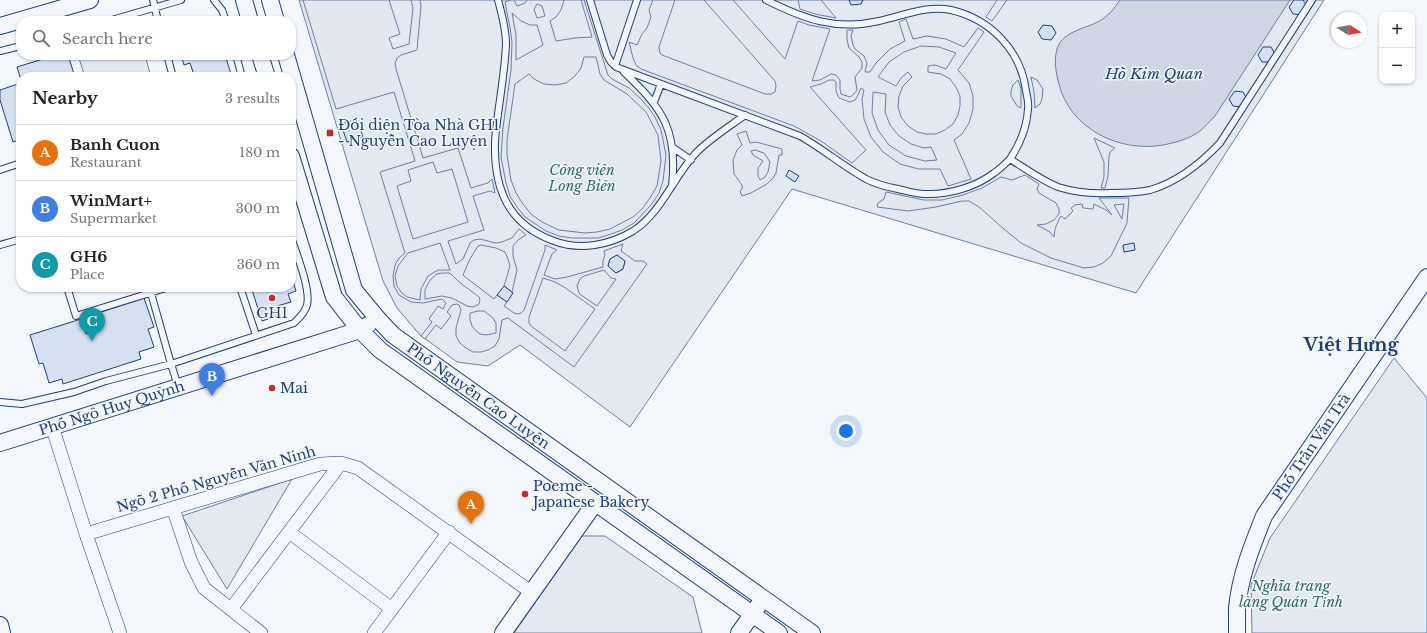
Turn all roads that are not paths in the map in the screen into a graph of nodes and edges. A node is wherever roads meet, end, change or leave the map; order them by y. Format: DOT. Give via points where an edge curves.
graph roads {
  1 [pos="90,0"];
  2 [pos="152,0"];
  3 [pos="181,0"];
  4 [pos="214,0"];
  5 [pos="244,0"];
  6 [pos="270,0"];
  7 [pos="498,0"];
  8 [pos="590,0"];
  9 [pos="637,0"];
  10 [pos="766,0"];
  11 [pos="1312,0"];
  12 [pos="154,8"];
  13 [pos="35,16"];
  14 [pos="126,16"];
  15 [pos="156,16"];
  16 [pos="224,16"];
  17 [pos="249,16"];
  18 [pos="275,16"];
  19 [pos="16,21"];
  20 [pos="0,26"];
  21 [pos="16,47"];
  22 [pos="0,52"];
  23 [pos="168,60"];
  24 [pos="237,60"];
  25 [pos="262,60"];
  26 [pos="287,60"];
  27 [pos="615,66"];
  28 [pos="622,69"];
  29 [pos="172,72"];
  30 [pos="241,72"];
  31 [pos="265,72"];
  32 [pos="291,72"];
  33 [pos="661,84"];
  34 [pos="296,90"];
  35 [pos="654,102"];
  36 [pos="745,115"];
  37 [pos="672,147"];
  38 [pos="690,160"];
  39 [pos="1010,160"];
  40 [pos="16,165"];
  41 [pos="0,170"];
  42 [pos="296,172"];
  43 [pos="672,187"];
  44 [pos="16,240"];
  45 [pos="0,245"];
  46 [pos="296,253"];
  47 [pos="1427,277"];
  48 [pos="69,292"];
  49 [pos="154,292"];
  50 [pos="242,292"];
  51 [pos="151,293"];
  52 [pos="378,319"];
  53 [pos="360,330"];
  54 [pos="256,335"];
  55 [pos="171,364"];
  56 [pos="179,387"];
  57 [pos="0,402"];
  58 [pos="52,426"];
  59 [pos="0,443"];
  60 [pos="341,463"];
  61 [pos="595,503"];
  62 [pos="173,508"];
  63 [pos="289,532"];
  64 [pos="448,532"];
  65 [pos="86,534"];
  66 [pos="532,592"];
  67 [pos="764,598"];
  68 [pos="231,609"];
  69 [pos="392,609"];
  70 [pos="784,613"];
  71 [pos="752,614"];
  72 [pos="0,625"];
  73 [pos="774,632"];
  74 [pos="2,633"];
  75 [pos="120,633"];
  76 [pos="261,633"];
  77 [pos="374,633"];
  78 [pos="503,633"];
  79 [pos="739,633"];
  80 [pos="812,633"];
  81 [pos="1237,633"];
  1 -- 13 [label="street"];
  2 -- 12 [label="lane"];
  3 -- 12 [label="lane"];
  4 -- 16 [label="lane"];
  5 -- 17 [label="street"];
  6 -- 18 [label="street"];
  7 -- 43 [label="lane" via="506,43 495,142 496,167 502,195 512,212 525,226 560,244 600,245 619,239 649,218"];
  8 -- 27 [label="lane" via="607,55"];
  9 -- 27 [label="lane"];
  10 -- 39 [label="lane" via="808,19 833,24 878,21 933,8 964,14 993,30 1018,61 1025,81 1028,107 1025,126 1020,144"];
  11 -- 39 [label="lane" via="1220,142 1192,169 1171,181 1149,190 1127,193 1078,192 1041,179"];
  12 -- 14 [label="lane"];
  12 -- 15 [label="lane"];
  19 -- 20 [label="street"];
  21 -- 22 [label="lane"];
  23 -- 29 [label="lane"];
  24 -- 30 [label="lane"];
  25 -- 31 [label="street"];
  26 -- 32 [label="street, Phố Nguyễn Cao Luyện"];
  27 -- 28 [label="lane"];
  28 -- 33 [label="lane"];
  28 -- 35 [label="lane"];
  33 -- 35 [label="lane"];
  33 -- 36 [label="lane"];
  34 -- 52 [label="street, Phố Nguyễn Cao Luyện" via="354,290"];
  35 -- 37 [label="lane" via="667,124"];
  36 -- 38 [label="lane" via="706,144"];
  36 -- 39 [label="lane" via="800,136 868,180 908,192 946,192 970,186 993,174"];
  37 -- 38 [label="lane"];
  37 -- 43 [label="lane"];
  38 -- 43 [label="lane"];
  40 -- 41 [label="lane"];
  42 -- 53 [label="street, Phố Nguyễn Cao Luyện" via="334,297"];
  44 -- 45 [label="lane"];
  46 -- 54 [label="lane" via="304,279 307,305 294,323"];
  47 -- 81 [label="street, Phố Trần Văn Trà" via="1264,516 1252,544 1243,577 1237,608"];
  48 -- 51 [label="lane" via="76,316"];
  49 -- 51 [label="lane"];
  50 -- 54 [label="lane"];
  51 -- 55 [label="lane"];
  52 -- 53 [label="street, Phố Ngô Huy Quỳnh"];
  52 -- 67 [label="street, Phố Nguyễn Cao Luyện" via="393,335"];
  53 -- 56 [label="street, Phố Ngô Huy Quỳnh"];
  53 -- 61 [label="street, Phố Nguyễn Cao Luyện" via="380,350"];
  54 -- 55 [label="lane"];
  55 -- 56 [label="lane"];
  55 -- 57 [label="lane" via="22,404"];
  56 -- 58 [label="street, Phố Ngô Huy Quỳnh"];
  58 -- 59 [label="street, Phố Ngô Huy Quỳnh"];
  58 -- 65 [label="street"];
  60 -- 62 [label="street, Ngõ 2 Phố Nguyễn Văn Ninh" via="320,464"];
  60 -- 63 [label="street"];
  60 -- 64 [label="street, Ngõ 2 Phố Nguyễn Văn Ninh" via="358,468"];
  61 -- 66 [label="street"];
  61 -- 71 [label="street, Phố Nguyễn Cao Luyện"];
  62 -- 65 [label="street, Ngõ 2 Phố Nguyễn Văn Ninh"];
  62 -- 68 [label="street" via="191,562 204,588"];
  63 -- 68 [label="street"];
  63 -- 69 [label="street"];
  64 -- 66 [label="street, Ngõ 2 Phố Nguyễn Văn Ninh"];
  64 -- 69 [label="street"];
  65 -- 75 [label="street"];
  66 -- 78 [label="street"];
  67 -- 70 [label="street, Phố Nguyễn Cao Luyện"];
  67 -- 71 [label="street"];
  68 -- 76 [label="street"];
  69 -- 77 [label="street"];
  70 -- 73 [label="street"];
  70 -- 80 [label="street, Phố Nguyễn Cao Luyện"];
  71 -- 73 [label="street, Phố Nguyễn Cao Luyện"];
  71 -- 79 [label="street"];
  72 -- 74 [label="street"];
}
